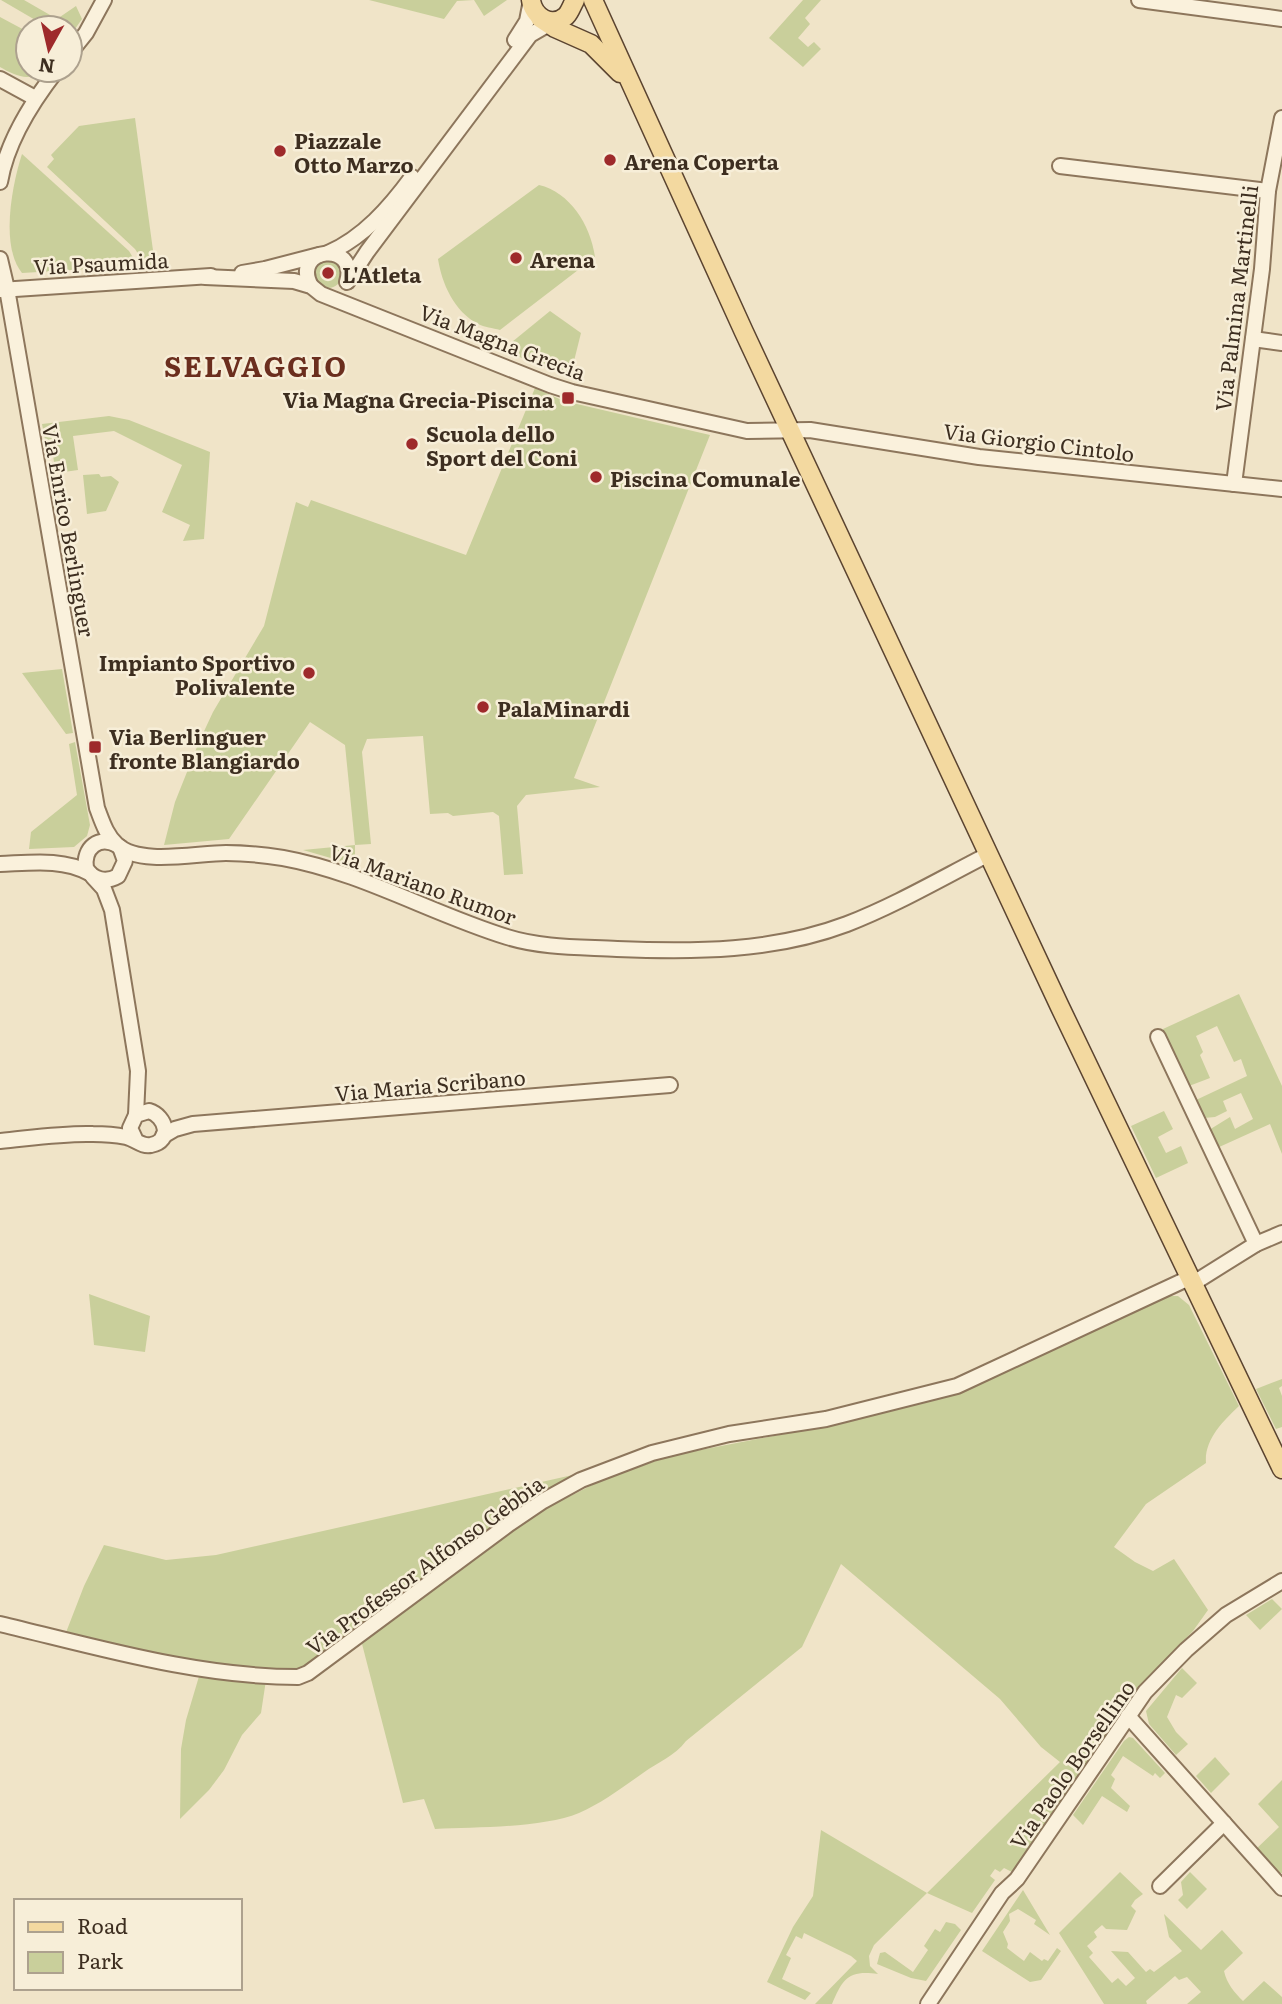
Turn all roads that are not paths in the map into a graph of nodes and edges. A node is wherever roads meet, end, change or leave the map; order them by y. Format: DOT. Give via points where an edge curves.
graph roads {
  1 [pos="104,0"];
  2 [pos="531,0"];
  3 [pos="575,0"];
  4 [pos="593,0"];
  5 [pos="1139,0"];
  6 [pos="1282,19"];
  7 [pos="547,21"];
  8 [pos="84,36"];
  9 [pos="0,79"];
  10 [pos="46,84"];
  11 [pos="634,90"];
  12 [pos="34,99"];
  13 [pos="1282,118"];
  14 [pos="1060,166"];
  15 [pos="0,182"];
  16 [pos="1268,191"];
  17 [pos="323,254"];
  18 [pos="0,259"];
  19 [pos="205,277"];
  20 [pos="348,281"];
  21 [pos="311,286"];
  22 [pos="4,289"];
  23 [pos="327,295"];
  24 [pos="1253,339"];
  25 [pos="1282,343"];
  26 [pos="792,431"];
  27 [pos="1234,484"];
  28 [pos="1282,489"];
  29 [pos="97,808"];
  30 [pos="92,845"];
  31 [pos="118,846"];
  32 [pos="989,854"];
  33 [pos="160,857"];
  34 [pos="50,862"];
  35 [pos="0,864"];
  36 [pos="120,873"];
  37 [pos="91,875"];
  38 [pos="112,910"];
  39 [pos="1158,1037"];
  40 [pos="138,1071"];
  41 [pos="670,1085"];
  42 [pos="159,1116"];
  43 [pos="135,1117"];
  44 [pos="193,1124"];
  45 [pos="93,1134"];
  46 [pos="163,1136"];
  47 [pos="0,1140"];
  48 [pos="136,1141"];
  49 [pos="1282,1233"];
  50 [pos="1256,1244"];
  51 [pos="1190,1281"];
  52 [pos="1282,1469"];
  53 [pos="1282,1581"];
  54 [pos="0,1624"];
  55 [pos="1128,1716"];
  56 [pos="1224,1823"];
  57 [pos="1160,1886"];
  58 [pos="1282,1888"];
  59 [pos="928,2004"];
  1 -- 8 [label="street"];
  2 -- 7 [label="main road"];
  2 -- 17 [label="street" via="525,27 403,190 345,245"];
  3 -- 7 [label="main road" via="566,15"];
  4 -- 11 [label="main road"];
  5 -- 6 [label="street"];
  7 -- 11 [label="main road" via="591,44"];
  7 -- 20 [label="street" via="530,35"];
  9 -- 12 [label="street"];
  10 -- 12 [label="street"];
  11 -- 26 [label="main road"];
  12 -- 15 [label="street"];
  13 -- 16 [label="street, Via Palmina Martinelli"];
  14 -- 16 [label="street"];
  16 -- 24 [label="street, Via Palmina Martinelli"];
  17 -- 19 [label="street" via="265,269"];
  17 -- 20 [label="street" via="344,260"];
  17 -- 21 [label="street" via="307,268"];
  18 -- 22 [label="street, Via Enrico Berlinguer"];
  19 -- 21 [label="street" via="294,281"];
  19 -- 22 [label="street, Via Psaumida"];
  20 -- 23 [label="street" via="340,292"];
  21 -- 23 [label="street"];
  22 -- 29 [label="street, Via Enrico Berlinguer"];
  23 -- 26 [label="street, Via Magna Grecia" via="572,392 747,431"];
  24 -- 25 [label="street"];
  24 -- 27 [label="street, Via Palmina Martinelli"];
  26 -- 27 [label="street, Via Giorgio Cintolo" via="979,457"];
  26 -- 32 [label="main road"];
  27 -- 28 [label="street, Via Giorgio Cintolo"];
  29 -- 30 [label="street"];
  29 -- 31 [label="street"];
  30 -- 31 [label="street" via="108,841"];
  30 -- 34 [label="street"];
  30 -- 37 [label="street" via="85,856"];
  31 -- 33 [label="street"];
  31 -- 36 [label="street" via="124,856"];
  32 -- 33 [label="street, Via Mariano Rumor" via="845,924 779,942 705,951 530,943 287,859 225,853"];
  32 -- 51 [label="main road"];
  33 -- 36 [label="street" via="137,861"];
  34 -- 35 [label="street"];
  34 -- 37 [label="street" via="81,868"];
  36 -- 37 [label="street" via="106,880"];
  36 -- 38 [label="street"];
  37 -- 38 [label="street" via="104,889"];
  38 -- 40 [label="street"];
  39 -- 50 [label="street"];
  40 -- 42 [label="street"];
  40 -- 43 [label="street"];
  41 -- 44 [label="street, Via Maria Scribano"];
  42 -- 43 [label="street" via="149,1111"];
  42 -- 44 [label="street"];
  42 -- 46 [label="street" via="165,1126"];
  43 -- 45 [label="street"];
  43 -- 48 [label="street" via="130,1128"];
  44 -- 46 [label="street"];
  45 -- 47 [label="street"];
  45 -- 48 [label="street"];
  46 -- 48 [label="street" via="155,1144"];
  49 -- 50 [label="street, Via Professor Alfonso Gebbia"];
  50 -- 51 [label="street, Via Professor Alfonso Gebbia"];
  51 -- 52 [label="main road"];
  51 -- 54 [label="street, Via Professor Alfonso Gebbia" via="957,1386 826,1419 729,1434 653,1453 581,1480 509,1524 298,1677 144,1659"];
  53 -- 55 [label="street, Via Paolo Borsellino" via="1226,1615 1174,1661"];
  55 -- 56 [label="street"];
  55 -- 59 [label="street, Via Paolo Borsellino"];
  56 -- 57 [label="street"];
  56 -- 58 [label="street"];
}
